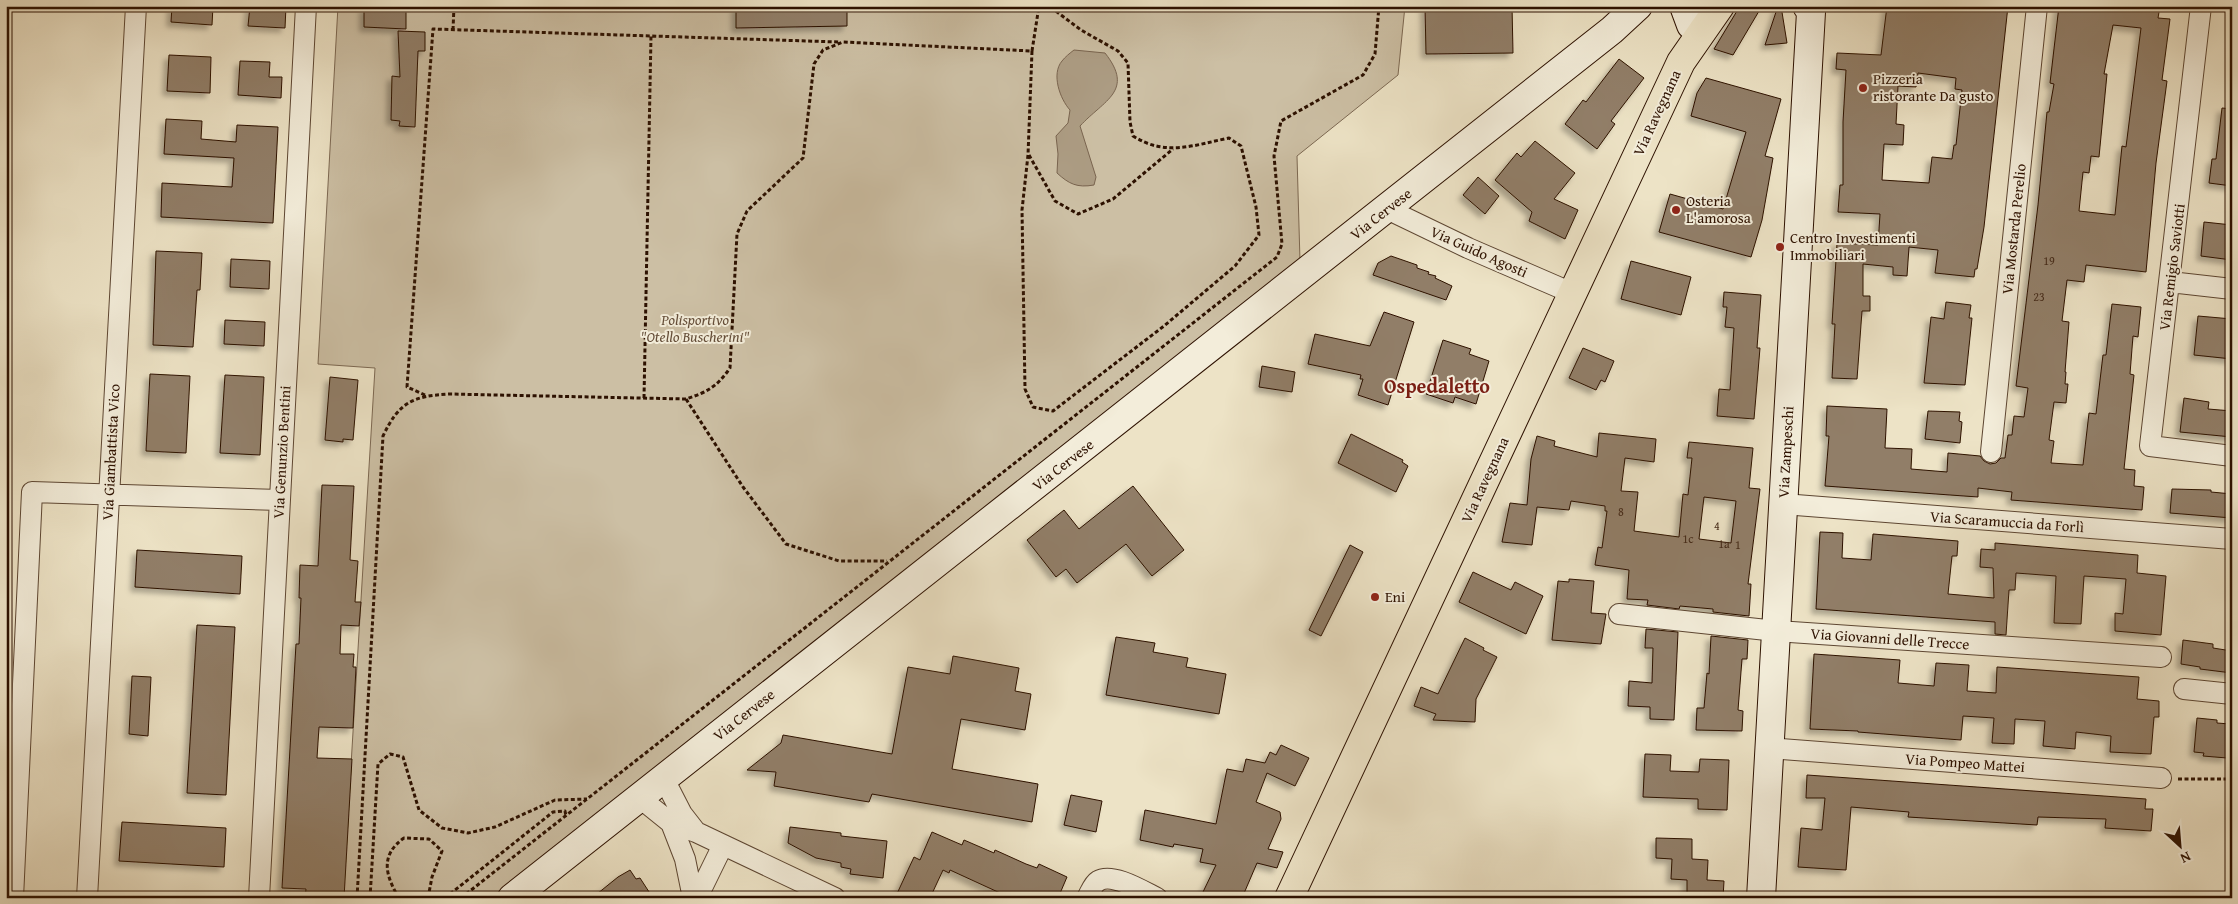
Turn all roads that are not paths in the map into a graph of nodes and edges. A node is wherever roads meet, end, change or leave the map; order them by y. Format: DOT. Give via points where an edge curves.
graph roads {
  1 [pos="136,6"];
  2 [pos="306,6"];
  3 [pos="1638,6"];
  4 [pos="1658,6"];
  5 [pos="1720,6"];
  6 [pos="1808,6"];
  7 [pos="2037,6"];
  8 [pos="2201,6"];
  9 [pos="1691,13"];
  10 [pos="1612,30"];
  11 [pos="1681,62"];
  12 [pos="1387,209"];
  13 [pos="2170,282"];
  14 [pos="2232,289"];
  15 [pos="1572,293"];
  16 [pos="1991,452"];
  17 [pos="2232,456"];
  18 [pos="109,494"];
  19 [pos="280,500"];
  20 [pos="1783,504"];
  21 [pos="2232,539"];
  22 [pos="1619,614"];
  23 [pos="1776,631"];
  24 [pos="2161,657"];
  25 [pos="2184,690"];
  26 [pos="2232,694"];
  27 [pos="1770,748"];
  28 [pos="2161,778"];
  29 [pos="664,779"];
  30 [pos="640,798"];
  31 [pos="671,823"];
  32 [pos="696,832"];
  33 [pos="723,845"];
  34 [pos="13,898"];
  35 [pos="87,898"];
  36 [pos="258,898"];
  37 [pos="512,898"];
  38 [pos="693,898"];
  39 [pos="697,898"];
  40 [pos="835,898"];
  41 [pos="1087,898"];
  42 [pos="1157,898"];
  43 [pos="1289,898"];
  44 [pos="1761,898"];
  1 -- 18 [label="street, Via Giambattista Vico"];
  2 -- 19 [label="street, Via Genunzio Bentini"];
  3 -- 10 [label="main road, Via Cervese"];
  4 -- 10 [label="main road, Via Cervese"];
  5 -- 11 [label="main road, Via Ravegnana"];
  6 -- 20 [label="main road, Via Zampeschi" via="1811,12"];
  7 -- 16 [label="street, Via Mostarda Perelio"];
  8 -- 13 [label="street, Via Remigio Saviotti"];
  9 -- 11 [label="main road, Via Ravegnana"];
  10 -- 12 [label="main road, Via Cervese"];
  11 -- 15 [label="main road, Via Ravegnana"];
  12 -- 15 [label="street, Via Guido Agosti"];
  12 -- 29 [label="main road, Via Cervese"];
  13 -- 14 [label="street"];
  13 -- 17 [label="street, Via Remigio Saviotti" via="2150,446"];
  15 -- 43 [label="main road, Via Ravegnana"];
  18 -- 19 [label="street"];
  18 -- 34 [label="street" via="32,492"];
  18 -- 35 [label="street, Via Giambattista Vico"];
  19 -- 36 [label="street, Via Genunzio Bentini"];
  20 -- 21 [label="street, Via Scaramuccia da Forlì"];
  20 -- 23 [label="main road, Via Zampeschi"];
  22 -- 23 [label="street, Via Giovanni delle Trecce"];
  23 -- 24 [label="street, Via Giovanni delle Trecce"];
  23 -- 27 [label="main road, Via Zampeschi"];
  25 -- 26 [label="street"];
  27 -- 28 [label="street, Via Pompeo Mattei"];
  27 -- 44 [label="main road, Via Zampeschi"];
  29 -- 30 [label="main road, Via Cervese"];
  29 -- 32 [label="street" via="682,814"];
  30 -- 31 [label="street"];
  30 -- 37 [label="main road, Via Cervese"];
  31 -- 32 [label="street"];
  31 -- 38 [label="street" via="685,858"];
  32 -- 33 [label="street"];
  33 -- 39 [label="street"];
  33 -- 40 [label="street"];
  41 -- 42 [label="street" via="1097,882 1106,878 1118,880"];
}
